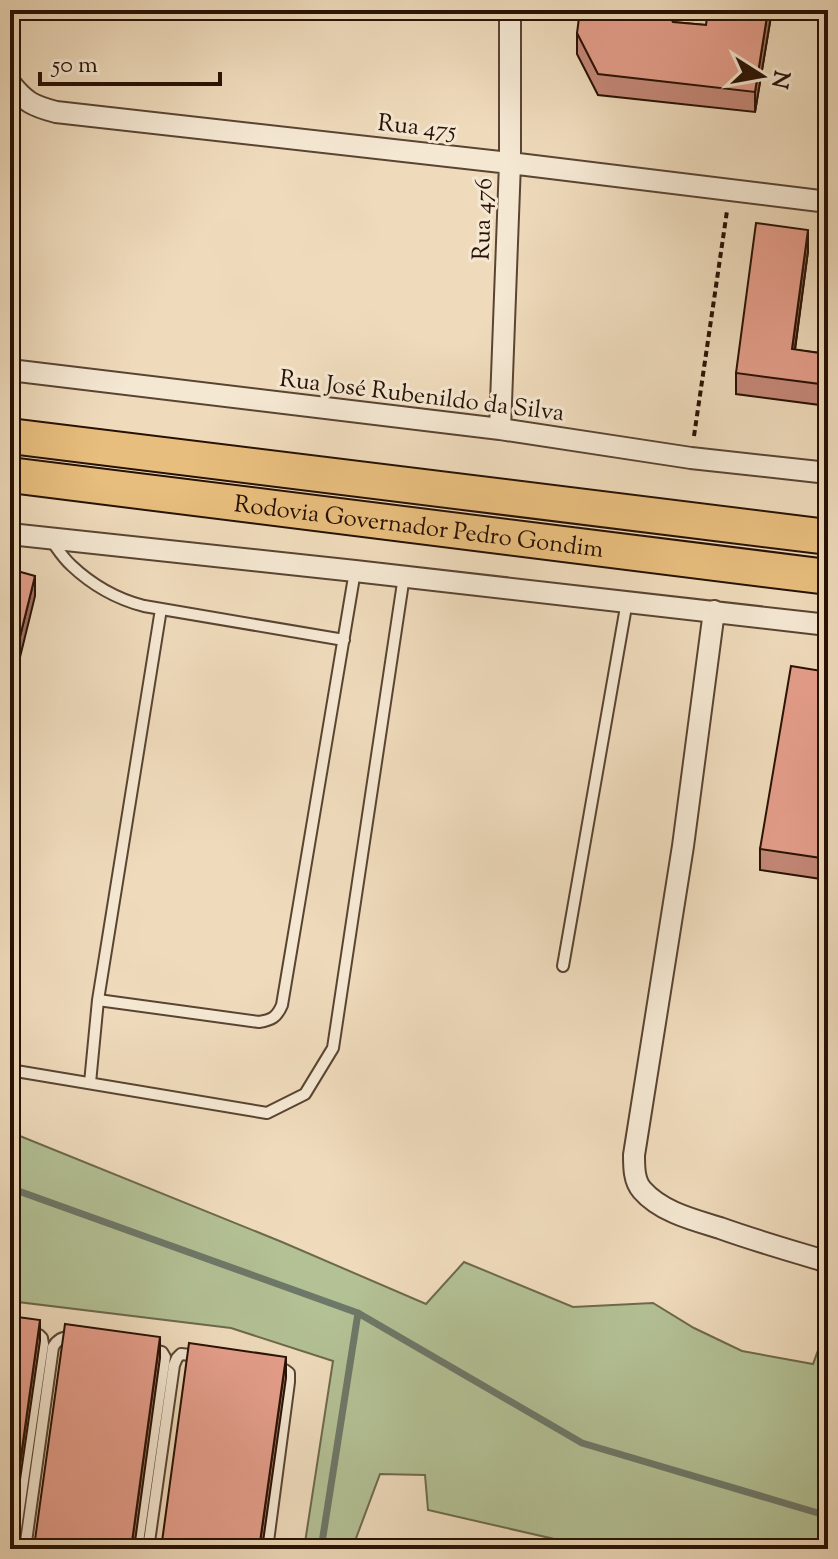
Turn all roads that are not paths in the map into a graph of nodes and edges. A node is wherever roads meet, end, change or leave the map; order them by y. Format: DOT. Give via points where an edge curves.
graph roads {
  1 [pos="510,10"];
  2 [pos="10,83"];
  3 [pos="510,163"];
  4 [pos="828,202"];
  5 [pos="10,370"];
  6 [pos="500,429"];
  7 [pos="10,436"];
  8 [pos="828,473"];
  9 [pos="10,475"];
  10 [pos="10,534"];
  11 [pos="828,537"];
  12 [pos="50,538"];
  13 [pos="355,571"];
  14 [pos="404,576"];
  15 [pos="828,577"];
  16 [pos="627,601"];
  17 [pos="161,609"];
  18 [pos="714,611"];
  19 [pos="828,625"];
  20 [pos="344,640"];
  21 [pos="563,966"];
  22 [pos="98,1000"];
  23 [pos="10,1070"];
  24 [pos="90,1083"];
  25 [pos="828,1262"];
  26 [pos="10,1331"];
  27 [pos="84,1339"];
  28 [pos="143,1348"];
  29 [pos="216,1358"];
  30 [pos="258,1365"];
  31 [pos="13,1549"];
  32 [pos="25,1549"];
  33 [pos="137,1549"];
  34 [pos="148,1549"];
  35 [pos="267,1549"];
  1 -- 3 [label="street, Rua 476"];
  2 -- 3 [label="street, Rua 475" via="27,102 56,112"];
  3 -- 4 [label="street, Rua 475"];
  3 -- 6 [label="street, Rua 476"];
  5 -- 6 [label="street, Rua José Rubenildo da Silva"];
  6 -- 8 [label="street, Rua José Rubenildo da Silva"];
  7 -- 11 [label="highway, Rodovia Governador Pedro Gondim"];
  9 -- 15 [label="highway, Rodovia Governador Pedro Gondim"];
  10 -- 12 [label="street"];
  12 -- 13 [label="street"];
  12 -- 17 [label="lane" via="70,565 99,586 124,601"];
  13 -- 14 [label="street"];
  13 -- 20 [label="lane"];
  14 -- 16 [label="street"];
  14 -- 24 [label="lane" via="333,1048 305,1094 267,1113"];
  16 -- 18 [label="street"];
  16 -- 21 [label="lane"];
  17 -- 20 [label="lane"];
  17 -- 22 [label="lane"];
  18 -- 19 [label="street"];
  18 -- 25 [label="street" via="635,1174 640,1188 660,1205"];
  20 -- 22 [label="lane" via="277,1016 259,1022"];
  22 -- 24 [label="lane"];
  23 -- 24 [label="lane"];
  26 -- 31 [label="lane" via="39,1335 43,1344"];
  27 -- 32 [label="lane" via="62,1338 53,1347"];
  28 -- 33 [label="lane" via="165,1357"];
  29 -- 34 [label="lane" via="181,1354 174,1365"];
  30 -- 35 [label="lane" via="289,1373"];
}
